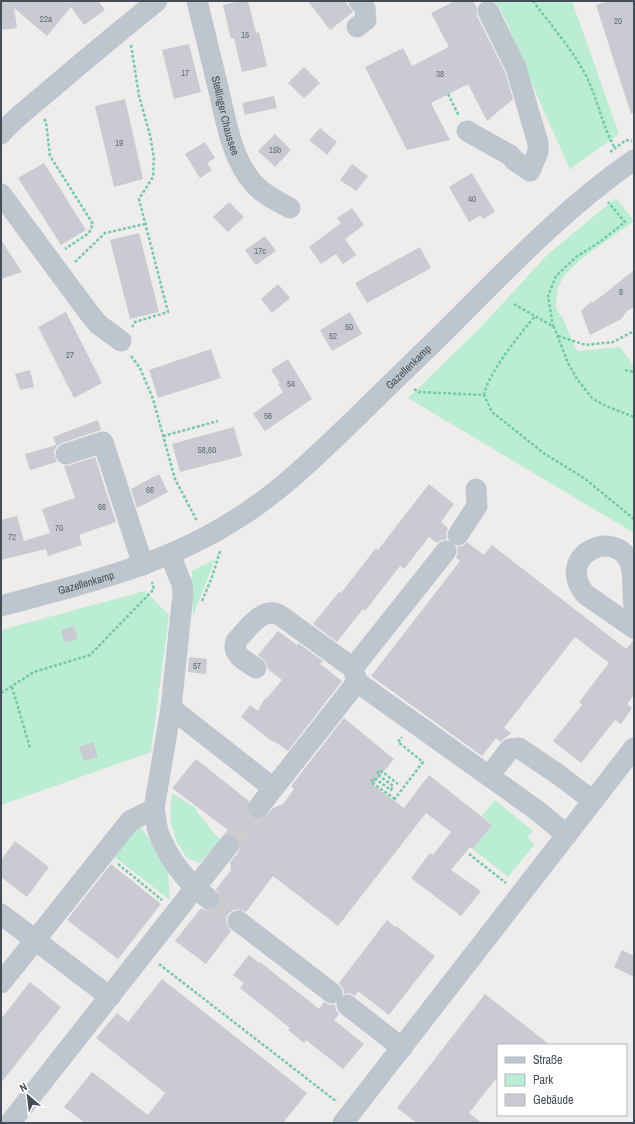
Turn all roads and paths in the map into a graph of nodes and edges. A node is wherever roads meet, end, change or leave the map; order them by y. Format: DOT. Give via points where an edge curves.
graph roads {
  1 [pos="157,1"];
  2 [pos="197,1"];
  3 [pos="359,1"];
  4 [pos="533,1"];
  5 [pos="488,11"];
  6 [pos="356,26"];
  7 [pos="121,30"];
  8 [pos="448,94"];
  9 [pos="33,105"];
  10 [pos="2,128"];
  11 [pos="467,131"];
  12 [pos="626,140"];
  13 [pos="615,148"];
  14 [pos="609,153"];
  15 [pos="634,160"];
  16 [pos="1,194"];
  17 [pos="608,202"];
  18 [pos="290,208"];
  19 [pos="145,224"];
  20 [pos="55,267"];
  21 [pos="514,304"];
  22 [pos="535,316"];
  23 [pos="554,328"];
  24 [pos="634,331"];
  25 [pos="558,336"];
  26 [pos="122,341"];
  27 [pos="625,370"];
  28 [pos="634,372"];
  29 [pos="414,389"];
  30 [pos="484,395"];
  31 [pos="634,417"];
  32 [pos="218,421"];
  33 [pos="163,436"];
  34 [pos="66,454"];
  35 [pos="476,489"];
  36 [pos="634,519"];
  37 [pos="199,524"];
  38 [pos="170,555"];
  39 [pos="147,574"];
  40 [pos="1,606"];
  41 [pos="634,606"];
  42 [pos="634,628"];
  43 [pos="256,668"];
  44 [pos="355,675"];
  45 [pos="12,687"];
  46 [pos="1,693"];
  47 [pos="171,708"];
  48 [pos="403,735"];
  49 [pos="30,748"];
  50 [pos="634,748"];
  51 [pos="489,776"];
  52 [pos="398,784"];
  53 [pos="273,788"];
  54 [pos="594,801"];
  55 [pos="258,808"];
  56 [pos="154,809"];
  57 [pos="567,835"];
  58 [pos="228,846"];
  59 [pos="104,852"];
  60 [pos="469,854"];
  61 [pos="202,893"];
  62 [pos="521,894"];
  63 [pos="177,911"];
  64 [pos="1,914"];
  65 [pos="238,921"];
  66 [pos="35,940"];
  67 [pos="144,952"];
  68 [pos="1,983"];
  69 [pos="110,997"];
  70 [pos="402,1048"];
  71 [pos="350,1120"];
  72 [pos="10,1123"];
  1 -- 7 [label="street"];
  2 -- 18 [label="street, Stellinger Chaussee" via="229,134 239,160 253,183"];
  3 -- 6 [label="street" via="365,8 366,20"];
  4 -- 13 [label="path" via="581,67"];
  5 -- 11 [label="street" via="516,68 538,143 538,152 530,171 510,155"];
  7 -- 9 [label="street"];
  7 -- 19 [label="path" via="130,42 139,96 154,158 153,177 139,199"];
  8 -- 11 [label="path"];
  9 -- 10 [label="street"];
  9 -- 20 [label="path" via="46,122 50,156 93,224 89,233"];
  12 -- 13 [label="path"];
  13 -- 14 [label="path"];
  15 -- 38 [label="street, Gazellenkamp" via="586,196 531,244 302,470 237,519"];
  16 -- 20 [label="street"];
  17 -- 23 [label="path" via="625,222 576,257 556,276 548,296"];
  19 -- 20 [label="path" via="105,233"];
  19 -- 26 [label="path" via="168,312 135,322"];
  20 -- 26 [label="street" via="98,324"];
  21 -- 22 [label="path"];
  22 -- 23 [label="path"];
  22 -- 30 [label="path" via="490,379"];
  23 -- 25 [label="path"];
  24 -- 25 [label="path" via="613,342 586,345"];
  25 -- 31 [label="path" via="568,363 592,398"];
  26 -- 33 [label="path" via="140,368 153,398"];
  27 -- 28 [label="path"];
  29 -- 30 [label="path" via="419,392"];
  30 -- 36 [label="path" via="492,412 545,454 584,478"];
  32 -- 33 [label="path"];
  33 -- 37 [label="path" via="174,479"];
  34 -- 39 [label="street" via="103,442"];
  35 -- 44 [label="street" via="477,506"];
  38 -- 39 [label="street, Gazellenkamp"];
  38 -- 47 [label="street" via="182,584 183,594"];
  39 -- 40 [label="street, Gazellenkamp" via="108,577"];
  39 -- 45 [label="path" via="154,588 90,655 34,672"];
  41 -- 42 [label="street" via="631,566 628,559 617,549 603,546 586,553 576,571 579,588"];
  43 -- 44 [label="street" via="237,654 236,641 262,615 272,612 281,616"];
  44 -- 51 [label="street"];
  44 -- 53 [label="street"];
  45 -- 46 [label="path"];
  45 -- 49 [label="path"];
  47 -- 53 [label="street"];
  47 -- 56 [label="street"];
  48 -- 52 [label="path" via="398,742 422,762 394,800 371,782 374,778 391,790 393,786 377,774 380,770"];
  50 -- 54 [label="street"];
  51 -- 54 [label="street" via="510,749 518,748"];
  51 -- 57 [label="street"];
  53 -- 55 [label="street"];
  54 -- 57 [label="street"];
  56 -- 59 [label="street" via="130,821"];
  56 -- 61 [label="street" via="158,833 168,854"];
  57 -- 62 [label="street"];
  58 -- 61 [label="street"];
  59 -- 63 [label="path"];
  59 -- 66 [label="street"];
  60 -- 62 [label="path"];
  61 -- 63 [label="street"];
  62 -- 70 [label="street"];
  63 -- 67 [label="street"];
  64 -- 66 [label="street"];
  65 -- 70 [label="street"];
  66 -- 68 [label="street"];
  66 -- 69 [label="street"];
  67 -- 69 [label="street"];
  67 -- 71 [label="path" via="338,1102"];
  69 -- 72 [label="street"];
  70 -- 71 [label="street"];
}
